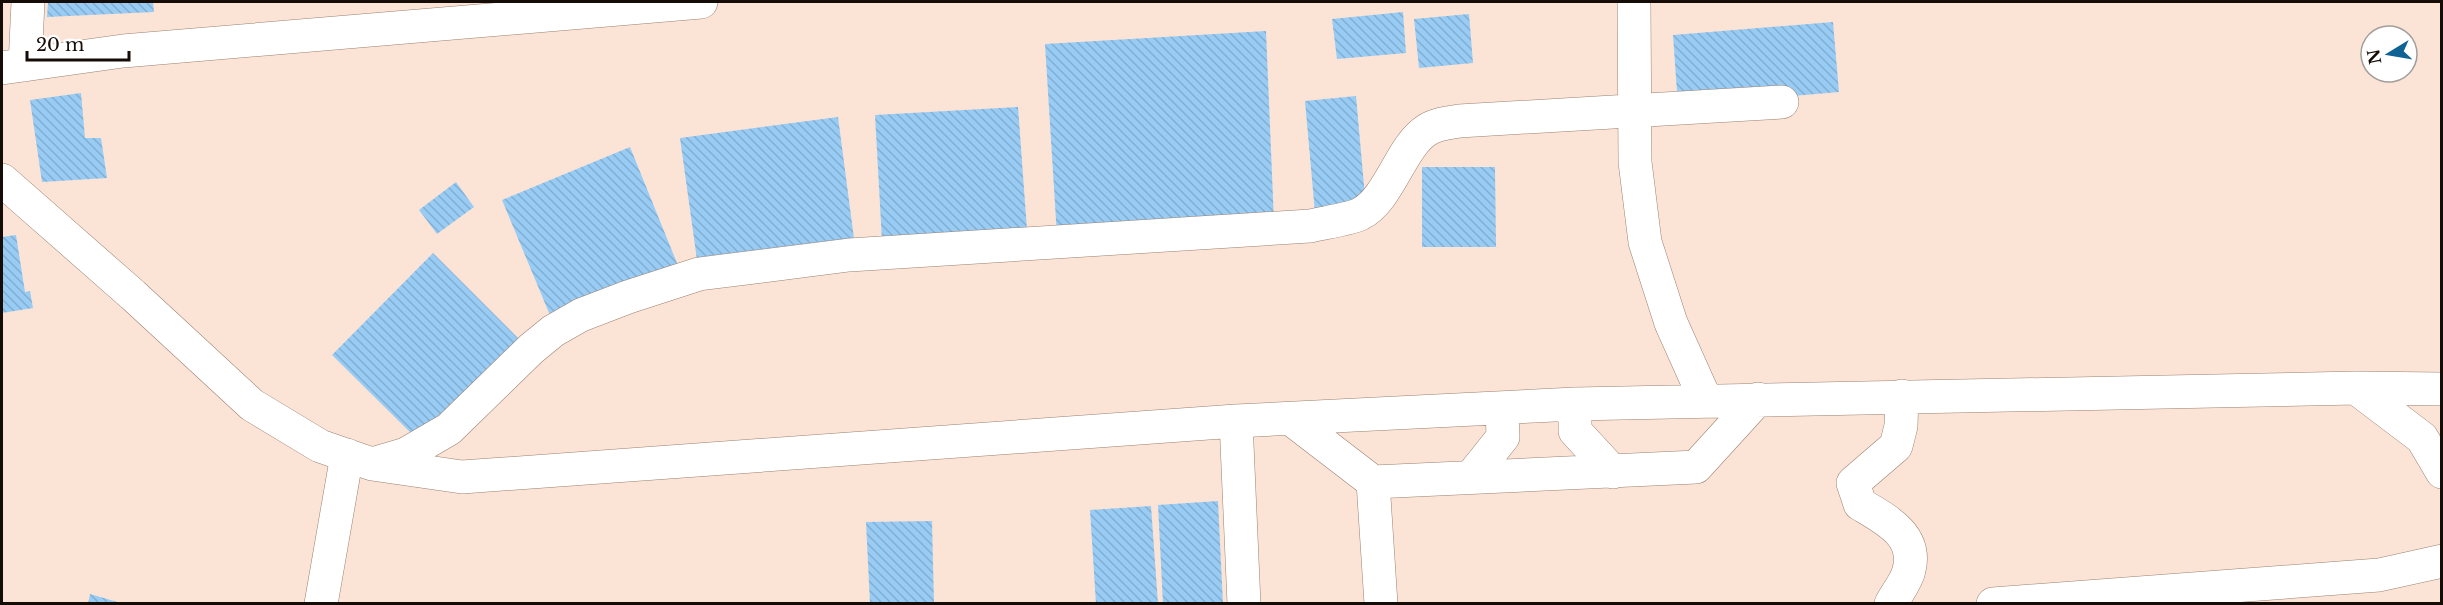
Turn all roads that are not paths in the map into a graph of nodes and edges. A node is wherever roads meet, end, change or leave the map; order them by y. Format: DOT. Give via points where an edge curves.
graph roads {
  1 [pos="28,2"];
  2 [pos="701,2"];
  3 [pos="1634,2"];
  4 [pos="13,66"];
  5 [pos="1782,102"];
  6 [pos="1636,112"];
  7 [pos="2,180"];
  8 [pos="2356,388"];
  9 [pos="2442,389"];
  10 [pos="1902,396"];
  11 [pos="1758,399"];
  12 [pos="1706,401"];
  13 [pos="1575,404"];
  14 [pos="1502,409"];
  15 [pos="1291,419"];
  16 [pos="1236,421"];
  17 [pos="359,460"];
  18 [pos="1613,472"];
  19 [pos="2442,472"];
  20 [pos="1471,477"];
  21 [pos="1373,482"];
  22 [pos="2442,561"];
  23 [pos="321,603"];
  24 [pos="1244,603"];
  25 [pos="1382,603"];
  26 [pos="1891,603"];
  27 [pos="1993,603"];
  1 -- 4 [label="street"];
  2 -- 4 [label="street" via="123,51"];
  3 -- 6 [label="street"];
  5 -- 6 [label="street"];
  6 -- 12 [label="street" via="1635,162 1645,242 1671,323"];
  6 -- 17 [label="street" via="1440,125 1416,140 1380,194 1360,214 1310,226 849,255 699,274 581,315 531,350 449,429 406,454"];
  7 -- 17 [label="street" via="252,405 320,446"];
  8 -- 9 [label="street"];
  8 -- 10 [label="street"];
  8 -- 19 [label="street" via="2422,438"];
  10 -- 11 [label="street"];
  10 -- 26 [label="street" via="1896,446 1853,483 1860,504 1894,524 1910,546 1909,570"];
  11 -- 12 [label="street"];
  11 -- 18 [label="street" via="1696,467"];
  12 -- 13 [label="street"];
  13 -- 14 [label="street"];
  13 -- 18 [label="street" via="1575,431"];
  14 -- 15 [label="street"];
  14 -- 20 [label="street" via="1503,437"];
  15 -- 16 [label="street"];
  15 -- 21 [label="street"];
  16 -- 17 [label="street" via="462,477"];
  16 -- 24 [label="street"];
  17 -- 23 [label="street"];
  18 -- 20 [label="street"];
  20 -- 21 [label="street"];
  21 -- 25 [label="street"];
  22 -- 27 [label="street" via="2379,575"];
}
